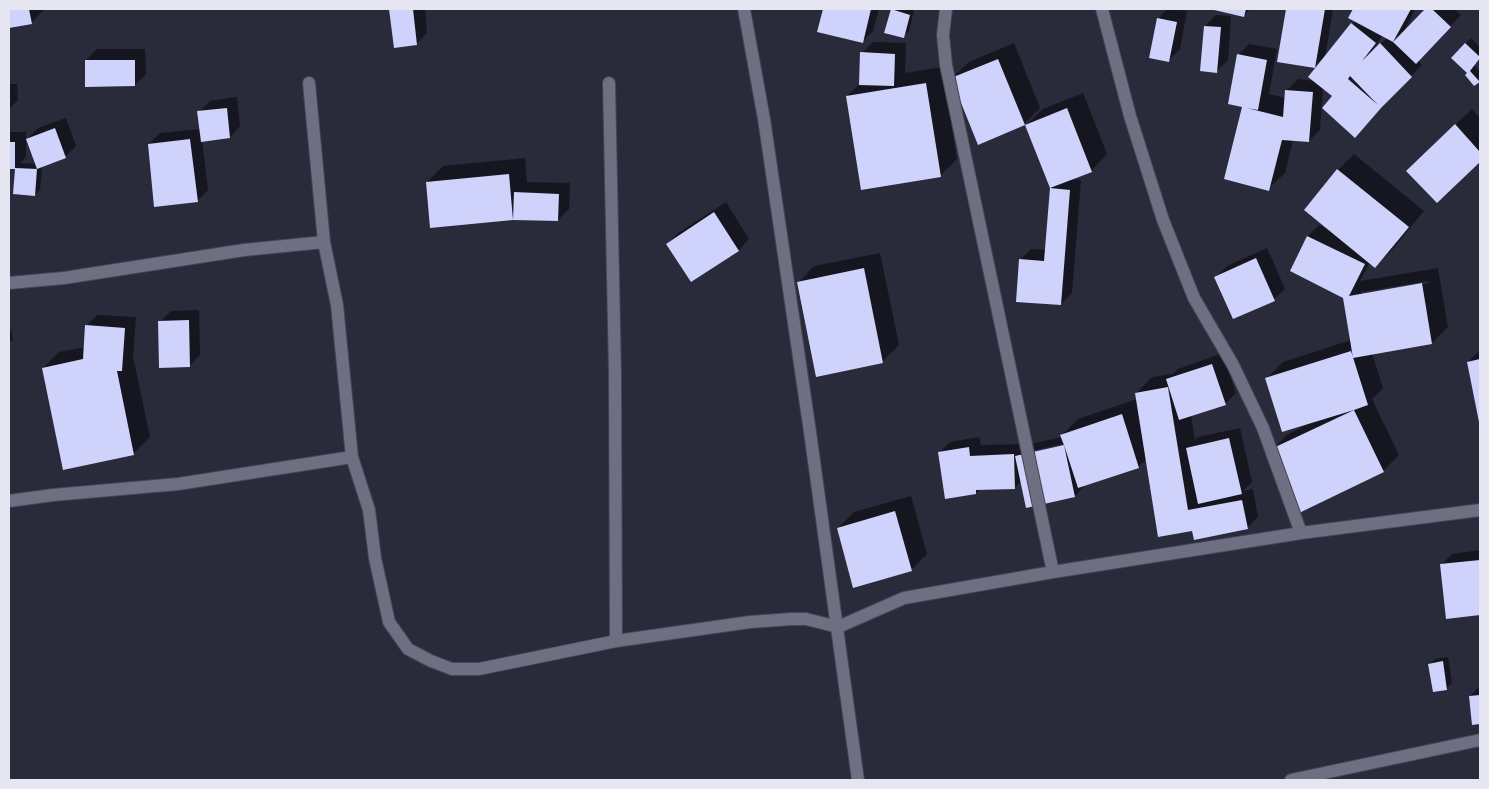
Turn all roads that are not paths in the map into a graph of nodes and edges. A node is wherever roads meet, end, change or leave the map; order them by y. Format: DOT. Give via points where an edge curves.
graph roads {
  1 [pos="744,9"];
  2 [pos="946,9"];
  3 [pos="1102,9"];
  4 [pos="309,83"];
  5 [pos="609,83"];
  6 [pos="324,242"];
  7 [pos="9,283"];
  8 [pos="352,457"];
  9 [pos="9,502"];
  10 [pos="1480,510"];
  11 [pos="1300,533"];
  12 [pos="1053,572"];
  13 [pos="838,627"];
  14 [pos="616,641"];
  15 [pos="1480,740"];
  16 [pos="858,780"];
  17 [pos="1291,780"];
  1 -- 13 [label="street" via="766,129"];
  2 -- 12 [label="street" via="943,35 946,65"];
  3 -- 11 [label="street" via="1130,116 1163,220 1194,298 1233,365 1263,428"];
  4 -- 6 [label="street"];
  5 -- 14 [label="street"];
  6 -- 7 [label="street"];
  6 -- 8 [label="street" via="337,305"];
  8 -- 9 [label="street" via="178,484"];
  8 -- 14 [label="street" via="369,510 375,558 389,622 408,649 452,669 479,669"];
  10 -- 11 [label="street"];
  11 -- 12 [label="street"];
  12 -- 13 [label="street" via="904,598"];
  13 -- 14 [label="street" via="792,619"];
  13 -- 16 [label="street"];
  15 -- 17 [label="street"];
}
